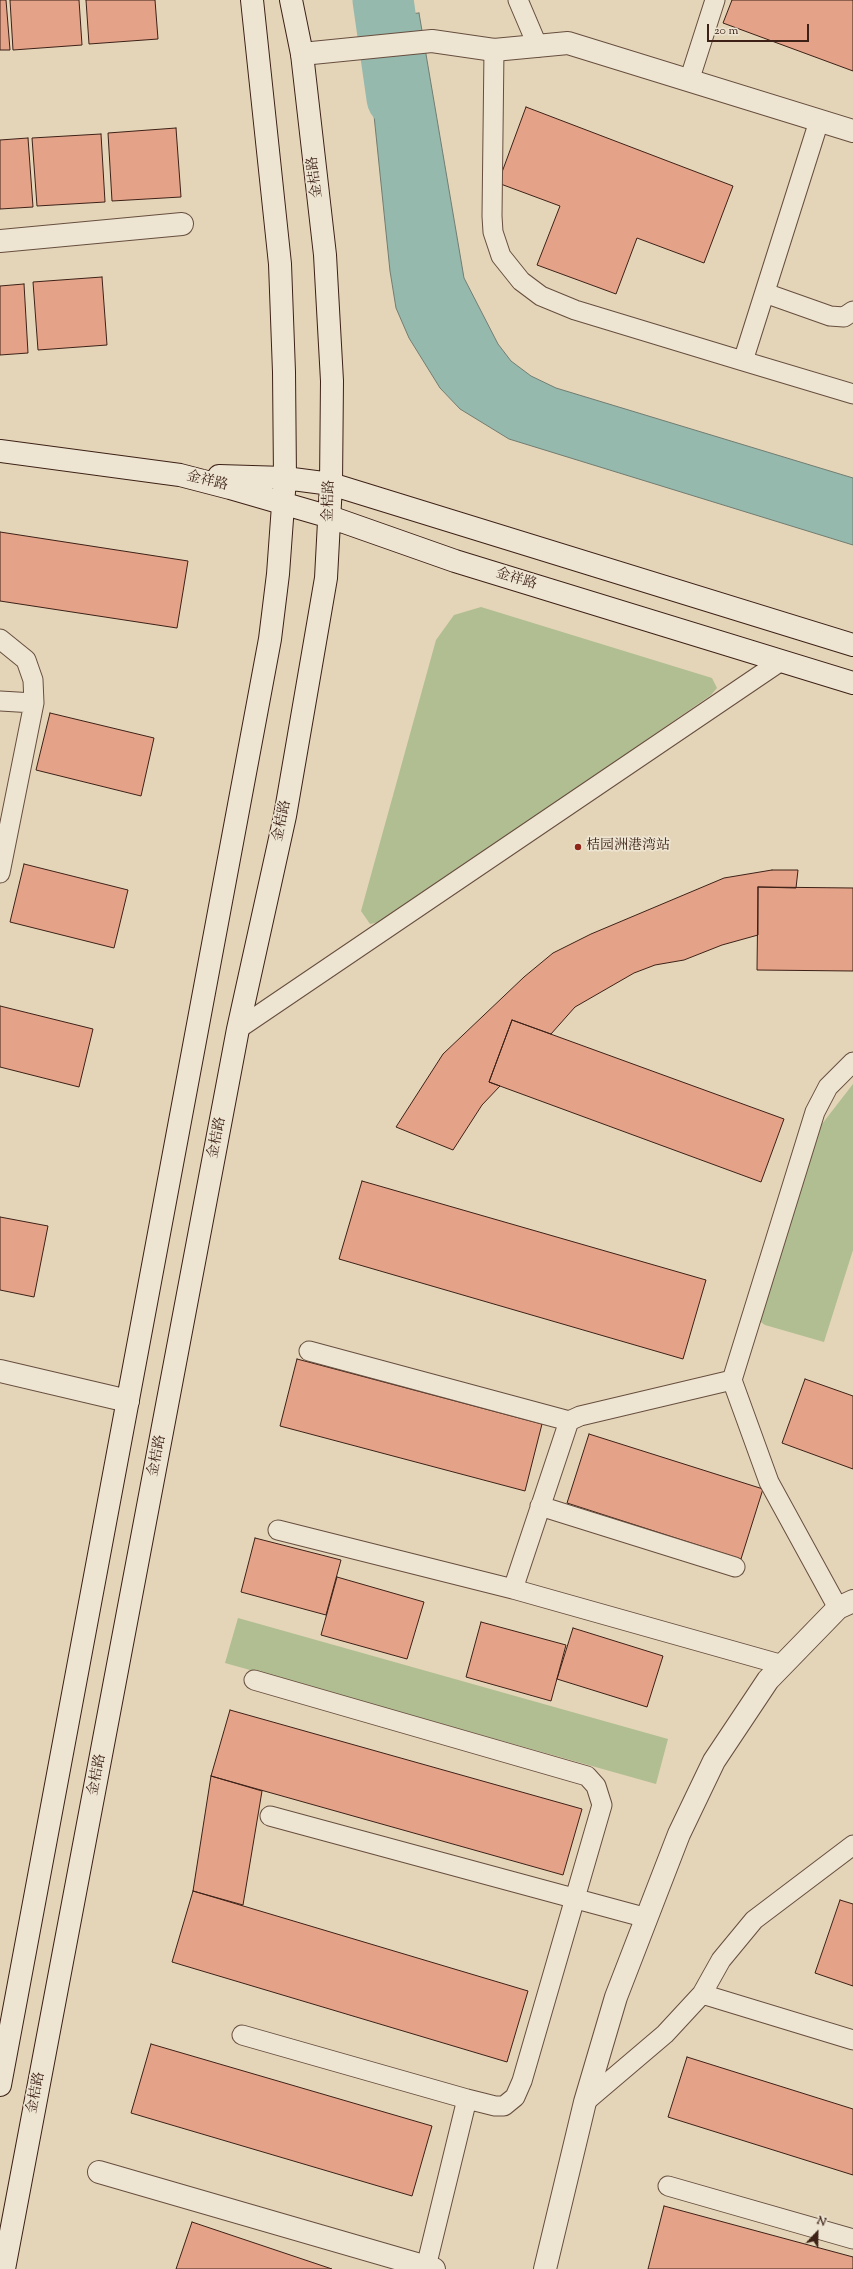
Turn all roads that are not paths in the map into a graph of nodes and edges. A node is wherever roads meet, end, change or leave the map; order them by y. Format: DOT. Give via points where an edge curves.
graph roads {
  1 [pos="252,0"];
  2 [pos="291,0"];
  3 [pos="518,0"];
  4 [pos="715,0"];
  5 [pos="538,46"];
  6 [pos="494,50"];
  7 [pos="302,54"];
  8 [pos="689,81"];
  9 [pos="819,121"];
  10 [pos="853,131"];
  11 [pos="182,224"];
  12 [pos="0,241"];
  13 [pos="765,293"];
  14 [pos="853,311"];
  15 [pos="743,361"];
  16 [pos="853,394"];
  17 [pos="0,451"];
  18 [pos="180,475"];
  19 [pos="285,478"];
  20 [pos="331,484"];
  21 [pos="284,503"];
  22 [pos="330,517"];
  23 [pos="0,639"];
  24 [pos="853,645"];
  25 [pos="781,661"];
  26 [pos="853,683"];
  27 [pos="0,701"];
  28 [pos="34,703"];
  29 [pos="0,873"];
  30 [pos="238,1029"];
  31 [pos="853,1062"];
  32 [pos="309,1351"];
  33 [pos="0,1371"];
  34 [pos="732,1380"];
  35 [pos="128,1400"];
  36 [pos="569,1421"];
  37 [pos="540,1506"];
  38 [pos="278,1530"];
  39 [pos="735,1567"];
  40 [pos="513,1589"];
  41 [pos="846,1604"];
  42 [pos="783,1665"];
  43 [pos="254,1680"];
  44 [pos="270,1816"];
  45 [pos="853,1845"];
  46 [pos="574,1898"];
  47 [pos="647,1918"];
  48 [pos="702,1994"];
  49 [pos="242,2035"];
  50 [pos="853,2040"];
  51 [pos="0,2085"];
  52 [pos="467,2099"];
  53 [pos="585,2102"];
  54 [pos="99,2172"];
  55 [pos="668,2186"];
  56 [pos="853,2239"];
  57 [pos="430,2268"];
  58 [pos="4,2269"];
  59 [pos="545,2269"];
  1 -- 19 [label="main road" via="280,264"];
  2 -- 7 [label="main road, 金桔路"];
  3 -- 5 [label="lane"];
  4 -- 8 [label="lane"];
  5 -- 6 [label="main road"];
  5 -- 8 [label="main road" via="568,43"];
  6 -- 7 [label="main road" via="432,41"];
  6 -- 15 [label="lane" via="493,232 501,256 521,281 541,296 568,308"];
  7 -- 20 [label="main road, 金桔路" via="325,255 332,381"];
  8 -- 9 [label="main road"];
  9 -- 10 [label="main road"];
  9 -- 13 [label="lane"];
  11 -- 12 [label="main road"];
  13 -- 14 [label="lane" via="830,316 844,317"];
  13 -- 15 [label="lane"];
  15 -- 16 [label="lane"];
  17 -- 18 [label="main road, 金祥路"];
  18 -- 19 [label="main road, 金祥路"];
  18 -- 21 [label="main road, 金祥路"];
  19 -- 20 [label="main road, 金祥路"];
  19 -- 21 [label="main road"];
  20 -- 22 [label="main road, 金桔路"];
  20 -- 24 [label="main road, 金祥路"];
  21 -- 22 [label="main road, 金祥路"];
  21 -- 35 [label="main road" via="270,639"];
  22 -- 25 [label="main road, 金祥路" via="455,561"];
  22 -- 30 [label="main road, 金桔路" via="326,578 285,816"];
  23 -- 28 [label="lane" via="26,660 33,680"];
  25 -- 26 [label="main road, 金祥路"];
  25 -- 30 [label="lane"];
  27 -- 28 [label="lane"];
  28 -- 29 [label="lane"];
  30 -- 58 [label="main road, 金桔路"];
  31 -- 34 [label="lane" via="828,1087 815,1112"];
  32 -- 36 [label="lane"];
  33 -- 35 [label="main road"];
  34 -- 36 [label="lane" via="580,1416"];
  34 -- 41 [label="lane" via="769,1482"];
  35 -- 51 [label="main road"];
  36 -- 37 [label="lane"];
  37 -- 39 [label="lane"];
  37 -- 40 [label="lane"];
  38 -- 40 [label="lane"];
  40 -- 42 [label="lane"];
  41 -- 42 [label="main road"];
  42 -- 47 [label="main road" via="768,1680 714,1761 679,1834"];
  43 -- 46 [label="lane" via="587,1776 596,1786 602,1805"];
  44 -- 46 [label="lane"];
  45 -- 48 [label="lane" via="754,1920 721,1960"];
  46 -- 47 [label="lane"];
  46 -- 52 [label="lane" via="522,2081 515,2097 504,2106"];
  47 -- 53 [label="main road" via="616,1997"];
  48 -- 50 [label="lane"];
  48 -- 53 [label="lane" via="665,2034"];
  49 -- 52 [label="lane"];
  52 -- 57 [label="lane"];
  53 -- 59 [label="main road"];
  54 -- 57 [label="main road"];
  55 -- 56 [label="lane"];
}
